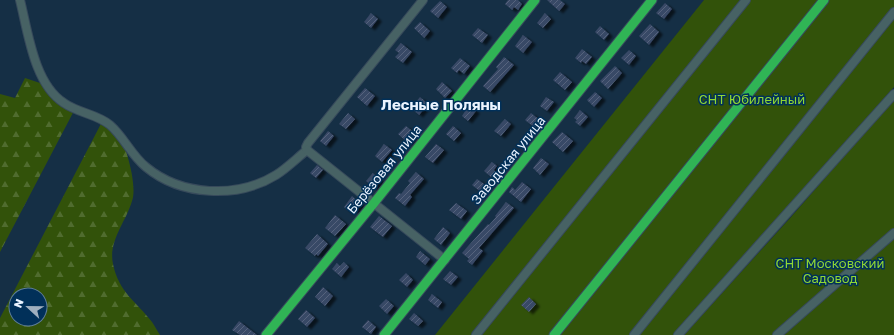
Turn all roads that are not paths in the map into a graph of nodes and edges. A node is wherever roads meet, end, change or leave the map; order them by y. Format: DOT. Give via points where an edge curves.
graph roads {
  1 [pos="20,0"];
  2 [pos="423,0"];
  3 [pos="535,0"];
  4 [pos="652,0"];
  5 [pos="746,0"];
  6 [pos="824,0"];
  7 [pos="894,12"];
  8 [pos="894,94"];
  9 [pos="307,150"];
  10 [pos="374,203"];
  11 [pos="894,233"];
  12 [pos="444,260"];
  13 [pos="266,335"];
  14 [pos="384,335"];
  15 [pos="476,335"];
  16 [pos="554,335"];
  17 [pos="634,335"];
  18 [pos="678,335"];
  19 [pos="778,335"];
  1 -- 9 [label="street" via="36,63 55,96 64,104 95,116 110,126 139,160 160,177 192,189 234,190 276,175"];
  2 -- 9 [label="street" via="308,143"];
  3 -- 10 [label="street, Берёзовая улица"];
  4 -- 12 [label="street, Заводская улица"];
  5 -- 15 [label="street"];
  6 -- 16 [label="street"];
  7 -- 17 [label="street"];
  8 -- 18 [label="street"];
  9 -- 10 [label="street"];
  10 -- 12 [label="street"];
  10 -- 13 [label="street, Берёзовая улица"];
  11 -- 19 [label="street"];
  12 -- 14 [label="street, Заводская улица"];
}
